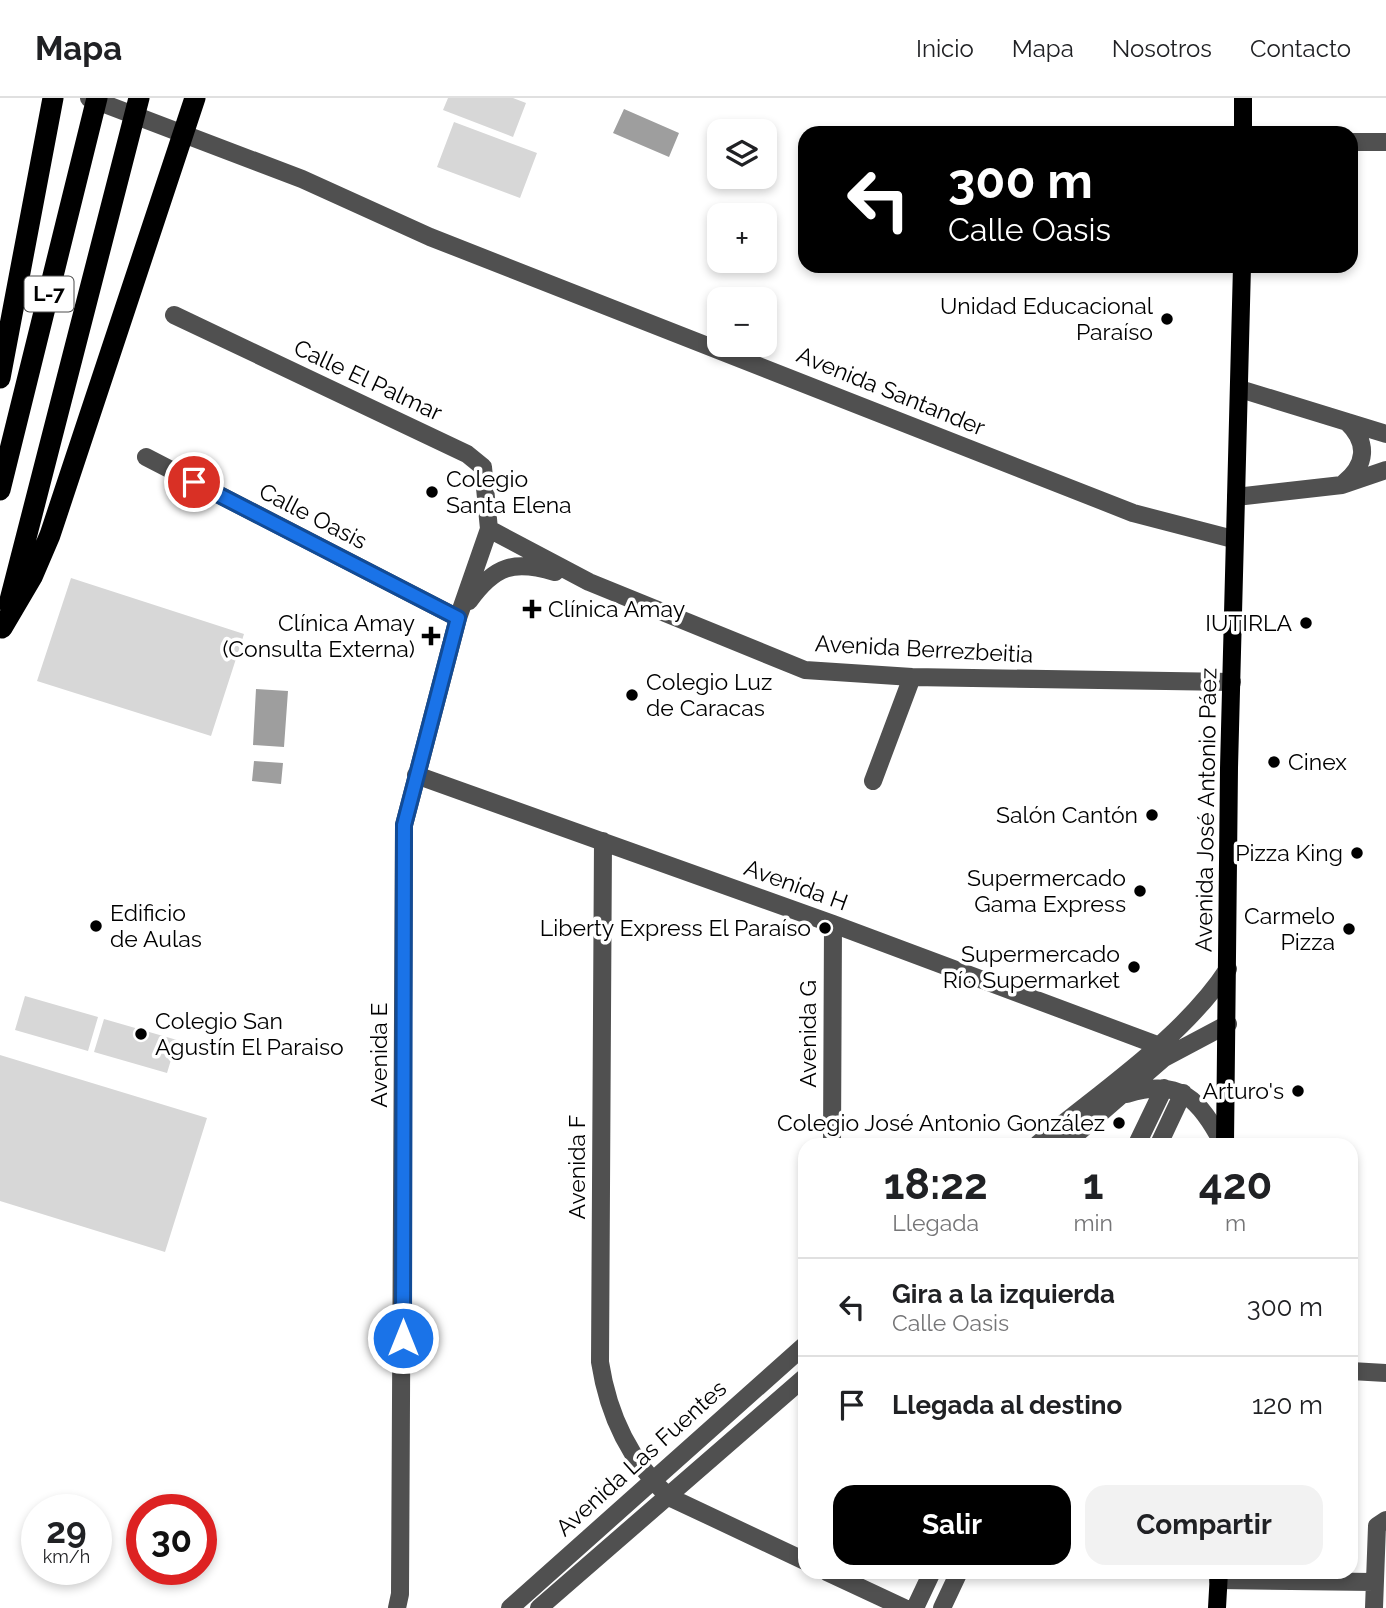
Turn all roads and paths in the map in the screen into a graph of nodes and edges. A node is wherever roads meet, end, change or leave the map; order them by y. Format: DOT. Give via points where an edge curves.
graph roads {
  1 [pos="43,98"];
  2 [pos="52,98"];
  3 [pos="89,98"];
  4 [pos="97,98"];
  5 [pos="139,98"];
  6 [pos="195,98"];
  7 [pos="1243,98"];
  8 [pos="1243,126"];
  9 [pos="1358,142"];
  10 [pos="1386,142"];
  11 [pos="39,163"];
  12 [pos="1242,273"];
  13 [pos="174,315"];
  14 [pos="0,378"];
  15 [pos="1240,389"];
  16 [pos="1347,422"];
  17 [pos="1386,434"];
  18 [pos="146,457"];
  19 [pos="1386,470"];
  20 [pos="1342,485"];
  21 [pos="0,490"];
  22 [pos="1236,497"];
  23 [pos="489,529"];
  24 [pos="1233,539"];
  25 [pos="589,582"];
  26 [pos="458,618"];
  27 [pos="1,633"];
  28 [pos="912,677"];
  29 [pos="1232,682"];
  30 [pos="416,775"];
  31 [pos="873,780"];
  32 [pos="603,841"];
  33 [pos="833,924"];
  34 [pos="1228,969"];
  35 [pos="1228,1024"];
  36 [pos="1157,1045"];
  37 [pos="1164,1088"];
  38 [pos="1183,1093"];
  39 [pos="1120,1096"];
  40 [pos="832,1138"];
  41 [pos="1045,1138"];
  42 [pos="1072,1138"];
  43 [pos="1140,1138"];
  44 [pos="1162,1138"];
  45 [pos="1221,1138"];
  46 [pos="1224,1138"];
  47 [pos="798,1351"];
  48 [pos="1358,1371"];
  49 [pos="1386,1373"];
  50 [pos="798,1383"];
  51 [pos="651,1480"];
  52 [pos="669,1497"];
  53 [pos="1386,1520"];
  54 [pos="798,1558"];
  55 [pos="842,1579"];
  56 [pos="929,1579"];
  57 [pos="956,1579"];
  58 [pos="1219,1579"];
  59 [pos="1296,1579"];
  60 [pos="1374,1582"];
  61 [pos="400,1603"];
  62 [pos="512,1607"];
  63 [pos="539,1608"];
  64 [pos="904,1608"];
  65 [pos="915,1608"];
  66 [pos="942,1608"];
  67 [pos="1217,1608"];
  68 [pos="1374,1608"];
  1 -- 11 [label="highway"];
  2 -- 11 [label="highway"];
  3 -- 24 [label="street, Avenida Santander" via="302,178 430,237 1133,513"];
  4 -- 21 [label="highway, L-7"];
  5 -- 27 [label="highway, L-7"];
  6 -- 27 [label="highway" via="50,535"];
  7 -- 8 [label="main road"];
  9 -- 10 [label="street"];
  11 -- 14 [label="highway"];
  12 -- 15 [label="main road, Avenida José Antonio Páez"];
  13 -- 23 [label="street, Calle El Palmar" via="467,454 482,467"];
  15 -- 16 [label="street"];
  15 -- 22 [label="main road, Avenida José Antonio Páez"];
  16 -- 17 [label="street"];
  16 -- 20 [label="street" via="1356,431 1364,455 1357,472"];
  18 -- 26 [label="street, Calle Oasis"];
  19 -- 20 [label="street"];
  20 -- 22 [label="street"];
  22 -- 24 [label="main road, Avenida José Antonio Páez"];
  23 -- 25 [label="street, Avenida Berrezbeitia"];
  23 -- 26 [label="street, Avenida E"];
  24 -- 29 [label="main road, Avenida José Antonio Páez"];
  25 -- 26 [label="street, Avenida Berrezbeitia" via="519,564 492,575"];
  25 -- 28 [label="street, Avenida Berrezbeitia" via="805,670"];
  26 -- 30 [label="street, Avenida E"];
  28 -- 29 [label="street, Avenida Berrezbeitia"];
  28 -- 31 [label="street"];
  29 -- 34 [label="main road, Avenida José Antonio Páez"];
  30 -- 32 [label="street, Avenida H"];
  30 -- 61 [label="street, Avenida E" via="404,825"];
  32 -- 33 [label="street, Avenida H"];
  32 -- 51 [label="street, Avenida F" via="600,1362 617,1425"];
  33 -- 36 [label="street, Avenida H"];
  33 -- 40 [label="street, Avenida G"];
  34 -- 35 [label="main road, Avenida José Antonio Páez"];
  34 -- 36 [label="street" via="1207,1000"];
  35 -- 39 [label="street" via="1164,1058"];
  35 -- 46 [label="main road, Avenida José Antonio Páez"];
  36 -- 41 [label="street"];
  37 -- 38 [label="street"];
  37 -- 39 [label="street"];
  37 -- 43 [label="street"];
  38 -- 44 [label="street"];
  38 -- 45 [label="street" via="1206,1113"];
  39 -- 42 [label="street"];
  47 -- 51 [label="street, Avenida Las Fuentes"];
  48 -- 49 [label="street"];
  50 -- 52 [label="street, Avenida Las Fuentes"];
  51 -- 52 [label="street, Avenida F"];
  51 -- 62 [label="street, Avenida Las Fuentes"];
  52 -- 54 [label="street, Avenida F"];
  52 -- 63 [label="street, Avenida Las Fuentes"];
  53 -- 60 [label="street" via="1377,1526"];
  55 -- 64 [label="street"];
  56 -- 65 [label="street"];
  57 -- 66 [label="street"];
  58 -- 67 [label="main road"];
  59 -- 60 [label="street"];
  60 -- 68 [label="street"];
}
